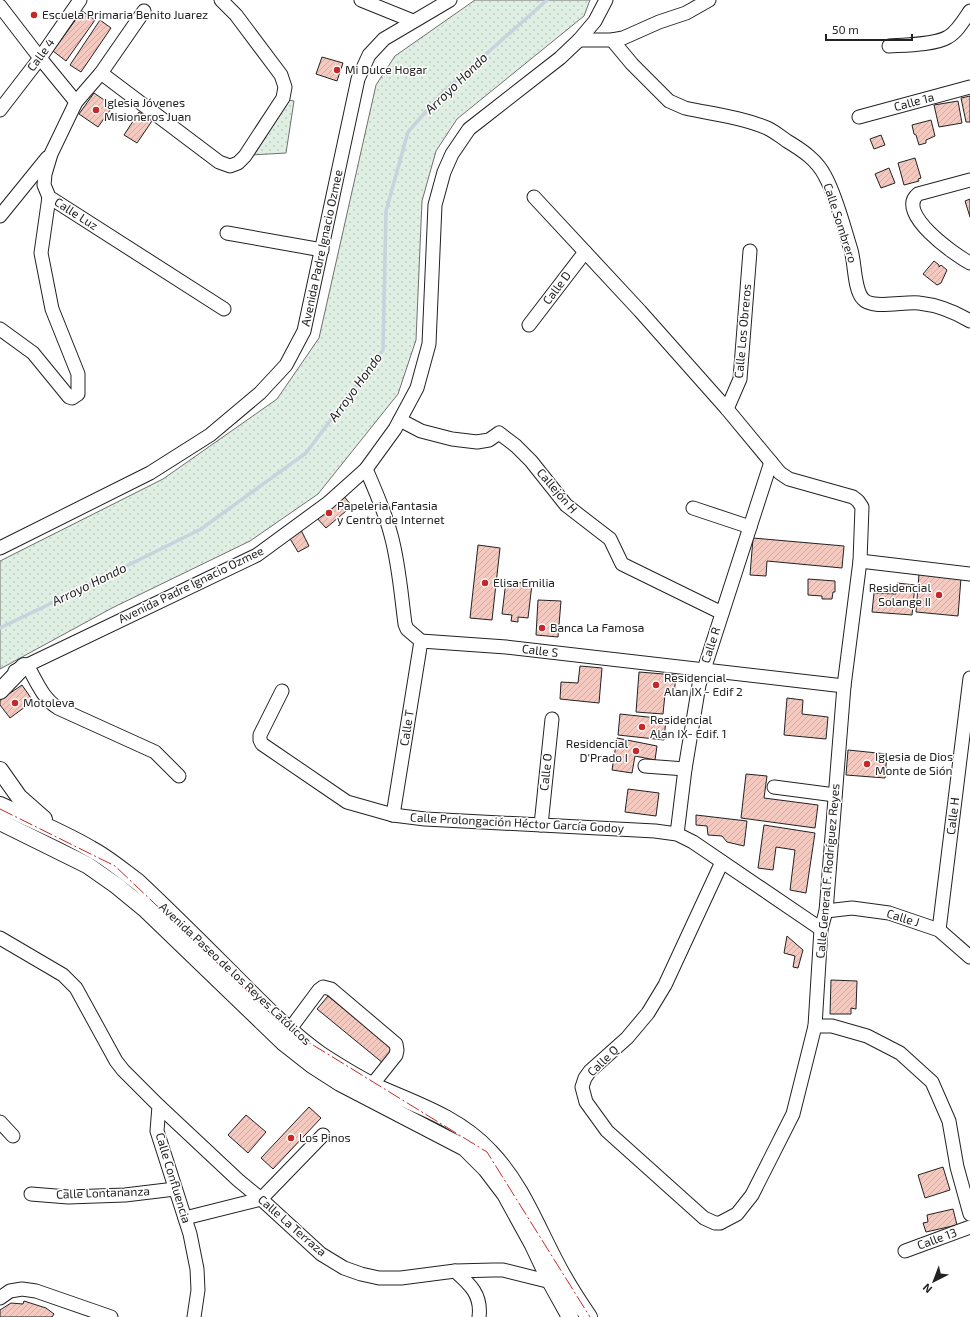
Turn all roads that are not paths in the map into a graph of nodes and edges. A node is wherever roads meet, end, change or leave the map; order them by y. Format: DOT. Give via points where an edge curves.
graph roads {
  1 [pos="80,0"];
  2 [pos="221,0"];
  3 [pos="361,0"];
  4 [pos="450,0"];
  5 [pos="606,0"];
  6 [pos="709,0"];
  7 [pos="0,6"];
  8 [pos="144,11"];
  9 [pos="970,11"];
  10 [pos="413,21"];
  11 [pos="579,40"];
  12 [pos="612,40"];
  13 [pos="889,46"];
  14 [pos="40,58"];
  15 [pos="102,74"];
  16 [pos="970,87"];
  17 [pos="76,102"];
  18 [pos="0,110"];
  19 [pos="859,118"];
  20 [pos="51,154"];
  21 [pos="970,180"];
  22 [pos="49,197"];
  23 [pos="534,197"];
  24 [pos="0,216"];
  25 [pos="227,232"];
  26 [pos="322,250"];
  27 [pos="750,251"];
  28 [pos="585,252"];
  29 [pos="970,263"];
  30 [pos="224,309"];
  31 [pos="970,321"];
  32 [pos="529,325"];
  33 [pos="0,329"];
  34 [pos="727,409"];
  35 [pos="400,420"];
  36 [pos="771,462"];
  37 [pos="366,469"];
  38 [pos="693,508"];
  39 [pos="750,527"];
  40 [pos="0,548"];
  41 [pos="860,561"];
  42 [pos="970,574"];
  43 [pos="722,613"];
  44 [pos="421,641"];
  45 [pos="26,665"];
  46 [pos="703,671"];
  47 [pos="970,678"];
  48 [pos="0,680"];
  49 [pos="844,686"];
  50 [pos="0,691"];
  51 [pos="282,692"];
  52 [pos="552,719"];
  53 [pos="645,766"];
  54 [pos="685,769"];
  55 [pos="0,770"];
  56 [pos="179,776"];
  57 [pos="774,787"];
  58 [pos="835,795"];
  59 [pos="0,804"];
  60 [pos="393,815"];
  61 [pos="0,822"];
  62 [pos="541,825"];
  63 [pos="59,832"];
  64 [pos="677,834"];
  65 [pos="722,862"];
  66 [pos="826,911"];
  67 [pos="821,929"];
  68 [pos="939,930"];
  69 [pos="0,938"];
  70 [pos="967,953"];
  71 [pos="816,1026"];
  72 [pos="290,1028"];
  73 [pos="372,1085"];
  74 [pos="159,1106"];
  75 [pos="0,1122"];
  76 [pos="323,1135"];
  77 [pos="13,1136"];
  78 [pos="175,1189"];
  79 [pos="31,1194"];
  80 [pos="261,1199"];
  81 [pos="970,1214"];
  82 [pos="185,1218"];
  83 [pos="720,1223"];
  84 [pos="970,1228"];
  85 [pos="905,1251"];
  86 [pos="455,1271"];
  87 [pos="556,1278"];
  88 [pos="0,1298"];
  89 [pos="111,1317"];
  90 [pos="194,1317"];
  91 [pos="479,1317"];
  92 [pos="570,1317"];
  93 [pos="589,1317"];
  1 -- 14 [label="street, Calle 4"];
  2 -- 15 [label="street" via="236,15 280,75 284,88 283,98 238,163 230,166 219,162"];
  3 -- 10 [label="street"];
  4 -- 10 [label="street, Avenida Padre Ignacio Ozmee"];
  5 -- 11 [label="street, Avenida Padre Ignacio Ozmee" via="595,21"];
  6 -- 12 [label="street" via="686,13"];
  7 -- 14 [label="street"];
  8 -- 15 [label="street, Calle Luz"];
  9 -- 13 [label="street" via="956,30 937,42"];
  10 -- 26 [label="street, Avenida Padre Ignacio Ozmee" via="384,39 369,55 358,79"];
  11 -- 12 [label="street"];
  11 -- 35 [label="street, Avenida Padre Ignacio Ozmee" via="560,58 469,129 452,154 435,205 429,344 417,388"];
  12 -- 31 [label="street, Calle Sombrero" via="669,101 685,108 748,121 769,129 813,159 824,174 833,195 852,253 857,288 867,303 918,303 960,315"];
  14 -- 17 [label="street"];
  14 -- 18 [label="street, Calle 4"];
  15 -- 17 [label="street, Calle Luz"];
  16 -- 19 [label="street, Calle 1a"];
  17 -- 20 [label="street, Calle Luz"];
  20 -- 22 [label="street, Calle Luz" via="44,185"];
  20 -- 24 [label="street"];
  21 -- 29 [label="street" via="918,194 912,201 914,214 920,223"];
  22 -- 30 [label="street, Calle Luz"];
  22 -- 33 [label="street" via="41,252 52,309 78,374 78,394 69,397 33,353"];
  23 -- 28 [label="street"];
  25 -- 26 [label="street"];
  26 -- 40 [label="street, Avenida Padre Ignacio Ozmee" via="304,331 286,365 260,393 210,435 150,473"];
  27 -- 34 [label="street, Calle Los Obreros" via="740,379"];
  28 -- 32 [label="street, Calle D"];
  28 -- 34 [label="street"];
  34 -- 36 [label="street"];
  35 -- 37 [label="street, Avenida Padre Ignacio Ozmee"];
  35 -- 43 [label="street, Callejón H" via="421,431 452,439 477,442 489,440 499,433 531,461 566,505 610,539 622,564"];
  36 -- 39 [label="street, Calle R"];
  36 -- 41 [label="street, Calle General F. Rodríguez Reyes" via="789,479 853,496 858,501 862,507"];
  37 -- 44 [label="street" via="391,534 405,624"];
  37 -- 45 [label="street, Avenida Padre Ignacio Ozmee" via="328,503 257,555"];
  38 -- 39 [label="street"];
  39 -- 43 [label="street, Calle R"];
  41 -- 42 [label="street"];
  41 -- 49 [label="street, Calle General F. Rodríguez Reyes"];
  43 -- 46 [label="street, Calle R"];
  44 -- 46 [label="street, Calle S" via="506,647"];
  44 -- 60 [label="street, Calle T"];
  45 -- 48 [label="street, Avenida Padre Ignacio Ozmee"];
  45 -- 50 [label="main road"];
  45 -- 56 [label="street" via="51,703 155,752"];
  46 -- 49 [label="street, Calle S"];
  46 -- 54 [label="street, Calle R"];
  47 -- 68 [label="street, Calle H"];
  49 -- 58 [label="street, Calle General F. Rodríguez Reyes"];
  51 -- 60 [label="street, Calle Prolongación Héctor García Godoy" via="260,735 262,744 347,802"];
  52 -- 62 [label="street, Calle O"];
  53 -- 54 [label="street"];
  54 -- 64 [label="street, Calle R"];
  55 -- 63 [label="main road" via="19,797"];
  57 -- 58 [label="street"];
  58 -- 66 [label="street, Calle General F. Rodríguez Reyes"];
  59 -- 63 [label="main road, Avenida Paseo de los Reyes Católicos"];
  60 -- 62 [label="street, Calle Prolongación Héctor García Godoy"];
  61 -- 87 [label="main road, Avenida Paseo de los Reyes Católicos" via="87,865 117,886 145,909 284,1043 312,1065 340,1083 465,1148 486,1169 505,1194 533,1245"];
  62 -- 64 [label="street, Calle Prolongación Héctor García Godoy"];
  63 -- 72 [label="main road, Avenida Paseo de los Reyes Católicos" via="92,849 138,882"];
  64 -- 65 [label="street, Calle Prolongación Héctor García Godoy"];
  65 -- 67 [label="street, Calle Prolongación Héctor García Godoy"];
  65 -- 83 [label="street, Calle Q" via="665,985 648,1013 627,1038 590,1071 582,1087 586,1102 607,1130 704,1218"];
  66 -- 67 [label="street, Calle General F. Rodríguez Reyes"];
  66 -- 68 [label="street, Calle J" via="852,908 889,913"];
  67 -- 71 [label="street, Calle General F. Rodríguez Reyes"];
  68 -- 70 [label="street, Calle J"];
  69 -- 74 [label="street" via="70,981 116,1061"];
  71 -- 81 [label="street" via="832,1026 867,1036 900,1053 932,1082 950,1121 957,1167"];
  71 -- 83 [label="street, Calle General F. Rodríguez Reyes" via="790,1120 752,1195 737,1214"];
  72 -- 73 [label="main road, Avenida Paseo de los Reyes Católicos" via="320,1054"];
  72 -- 73 [label="street" via="319,990 323,987 331,989 396,1044 396,1055"];
  73 -- 87 [label="main road, Avenida Paseo de los Reyes Católicos" via="454,1122 474,1136 490,1152 504,1168 526,1202"];
  74 -- 78 [label="street, Calle Confluencia" via="157,1131"];
  74 -- 80 [label="street, Calle La Terraza"];
  75 -- 77 [label="street"];
  76 -- 80 [label="street"];
  78 -- 79 [label="street, Calle Lontananza" via="125,1195 68,1197"];
  78 -- 82 [label="street, Calle Confluencia"];
  80 -- 82 [label="street"];
  80 -- 86 [label="street, Calle La Terraza" via="322,1254 344,1268 379,1278 401,1278"];
  82 -- 90 [label="street, Calle Confluencia" via="190,1234 198,1290"];
  84 -- 85 [label="street, Calle 13"];
  86 -- 87 [label="street, Calle La Terraza" via="503,1270"];
  86 -- 91 [label="street" via="471,1285 478,1299"];
  87 -- 92 [label="main road, Avenida Paseo de los Reyes Católicos"];
  87 -- 93 [label="main road, Avenida Paseo de los Reyes Católicos"];
  88 -- 89 [label="street" via="10,1291 36,1291"];
}
